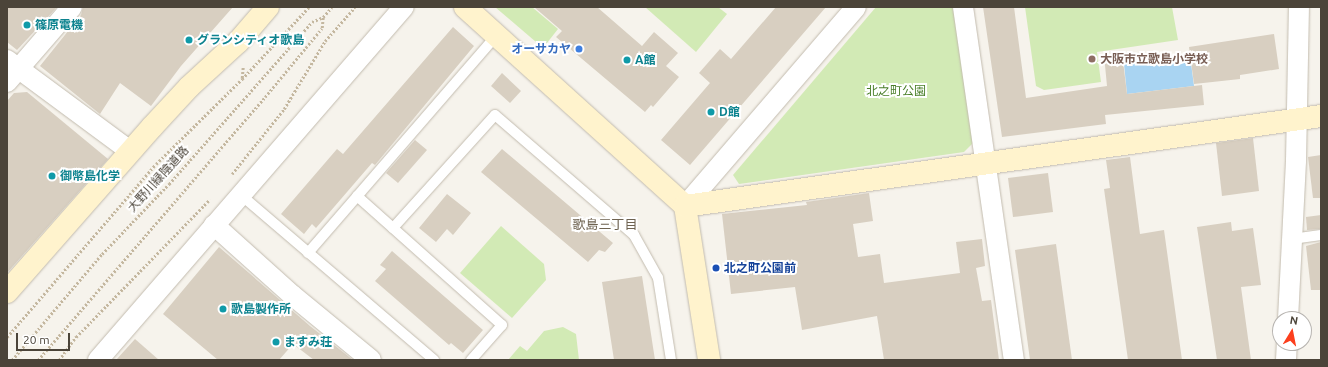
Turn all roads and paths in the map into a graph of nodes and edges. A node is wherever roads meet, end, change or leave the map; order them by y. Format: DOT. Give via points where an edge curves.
graph roads {
  1 [pos="72,7"];
  2 [pos="268,7"];
  3 [pos="309,7"];
  4 [pos="332,7"];
  5 [pos="355,7"];
  6 [pos="404,7"];
  7 [pos="464,7"];
  8 [pos="856,7"];
  9 [pos="963,7"];
  10 [pos="1300,7"];
  11 [pos="323,17"];
  12 [pos="496,36"];
  13 [pos="11,70"];
  14 [pos="1321,116"];
  15 [pos="1295,119"];
  16 [pos="130,151"];
  17 [pos="987,164"];
  18 [pos="229,177"];
  19 [pos="214,195"];
  20 [pos="241,195"];
  21 [pos="357,196"];
  22 [pos="685,206"];
  23 [pos="214,225"];
  24 [pos="393,228"];
  25 [pos="1321,235"];
  26 [pos="1292,238"];
  27 [pos="308,253"];
  28 [pos="7,292"];
  29 [pos="1288,311"];
  30 [pos="7,337"];
  31 [pos="12,360"];
  32 [pos="38,360"];
  33 [pos="58,360"];
  34 [pos="98,360"];
  35 [pos="371,360"];
  36 [pos="434,360"];
  37 [pos="471,360"];
  38 [pos="670,360"];
  39 [pos="709,360"];
  40 [pos="1014,360"];
  1 -- 13 [label="street"];
  2 -- 16 [label="street" via="238,42 189,87"];
  3 -- 30 [label="path" via="242,80 156,164"];
  4 -- 11 [label="path, 大野川緑陰道路"];
  5 -- 18 [label="path" via="325,41 284,109"];
  6 -- 20 [label="street"];
  7 -- 12 [label="street"];
  8 -- 22 [label="street"];
  9 -- 17 [label="street"];
  10 -- 15 [label="street"];
  11 -- 31 [label="path, 大野川緑陰道路" via="307,28 169,184 102,254"];
  11 -- 32 [label="path, 大野川緑陰道路" via="322,28 265,97"];
  12 -- 21 [label="lane"];
  12 -- 22 [label="street"];
  13 -- 16 [label="street"];
  14 -- 15 [label="street"];
  15 -- 17 [label="street"];
  15 -- 26 [label="street"];
  16 -- 28 [label="street"];
  17 -- 22 [label="street"];
  17 -- 40 [label="street"];
  19 -- 33 [label="path" via="76,337"];
  20 -- 23 [label="street"];
  20 -- 27 [label="lane"];
  21 -- 24 [label="lane"];
  21 -- 27 [label="lane"];
  22 -- 39 [label="street"];
  23 -- 34 [label="street"];
  23 -- 35 [label="street" via="292,295"];
  24 -- 37 [label="lane" via="502,325"];
  24 -- 38 [label="lane" via="495,115 634,235 658,278"];
  25 -- 26 [label="lane"];
  26 -- 29 [label="street"];
  27 -- 36 [label="lane"];
}
